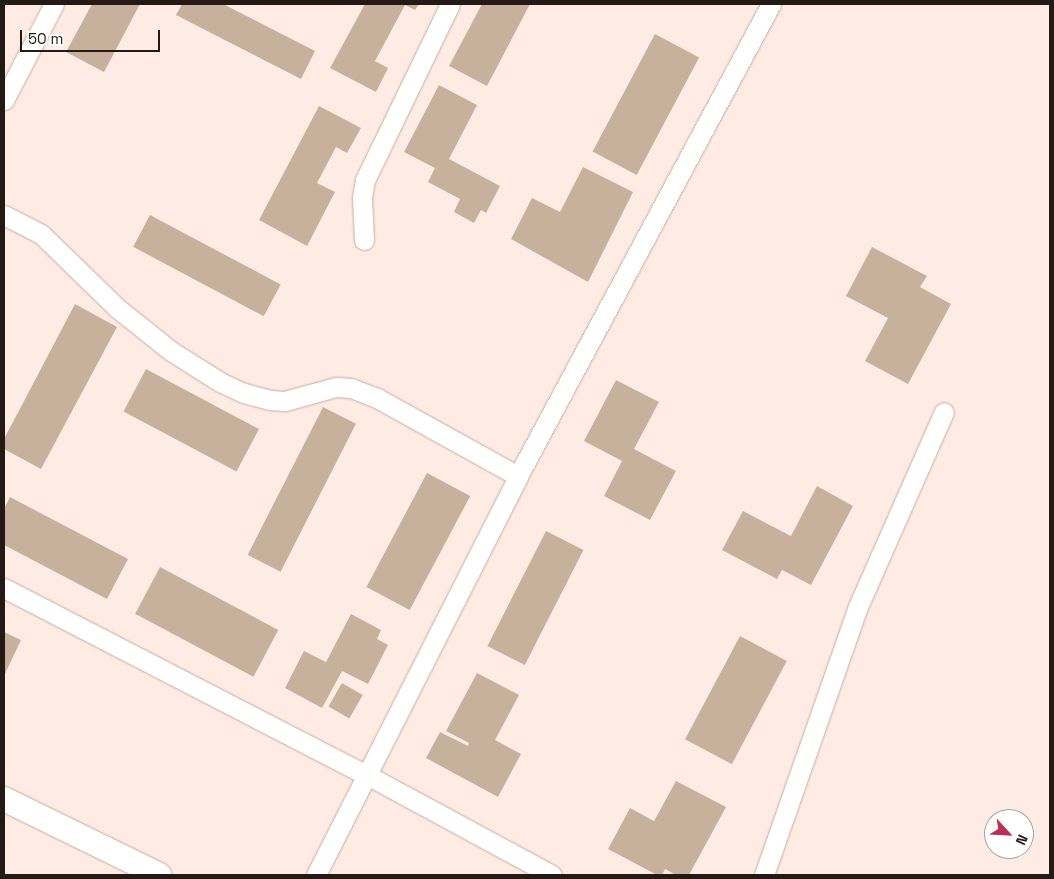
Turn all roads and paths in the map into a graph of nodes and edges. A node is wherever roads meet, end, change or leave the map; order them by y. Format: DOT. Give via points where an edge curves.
graph roads {
  1 [pos="54,4"];
  2 [pos="450,4"];
  3 [pos="771,4"];
  4 [pos="4,100"];
  5 [pos="4,215"];
  6 [pos="364,240"];
  7 [pos="944,412"];
  8 [pos="518,476"];
  9 [pos="4,588"];
  10 [pos="367,775"];
  11 [pos="4,799"];
  12 [pos="159,875"];
  13 [pos="316,875"];
  14 [pos="552,875"];
  15 [pos="764,875"];
  1 -- 4 [label="street"];
  2 -- 6 [label="street" via="365,180 362,197"];
  3 -- 8 [label="street"];
  5 -- 8 [label="street" via="41,234 117,308 171,351 220,382 244,393 285,401 336,387 351,388 377,398"];
  7 -- 15 [label="street" via="857,609"];
  8 -- 10 [label="street"];
  9 -- 10 [label="street"];
  10 -- 13 [label="street"];
  10 -- 14 [label="street"];
  11 -- 12 [label="main road"];
}
